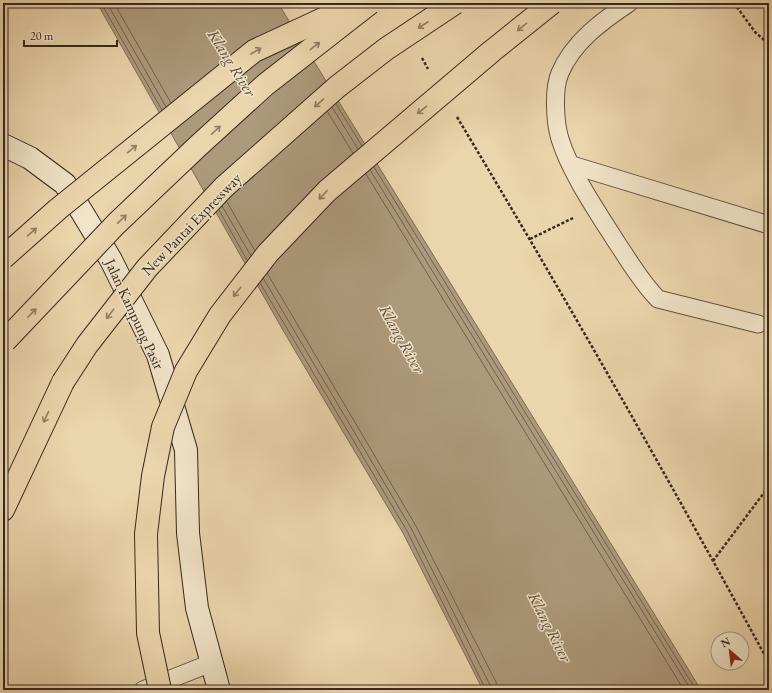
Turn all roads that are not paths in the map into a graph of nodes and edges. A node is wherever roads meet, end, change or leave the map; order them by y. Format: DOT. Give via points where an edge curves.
graph roads {
  1 [pos="357,3"];
  2 [pos="370,3"];
  3 [pos="455,3"];
  4 [pos="552,3"];
  5 [pos="629,3"];
  6 [pos="3,145"];
  7 [pos="572,166"];
  8 [pos="769,225"];
  9 [pos="3,258"];
  10 [pos="758,324"];
  11 [pos="4,342"];
  12 [pos="3,510"];
  13 [pos="212,663"];
  14 [pos="143,690"];
  15 [pos="160,690"];
  16 [pos="219,690"];
  9 -- 1 [label="highway, one-way, bridge" via="58,209 254,52"];
  11 -- 2 [label="highway, one-way, bridge" via="116,224 198,146 265,85"];
  3 -- 12 [label="highway, New Pantai Expressway, one-way, bridge" via="386,48 337,87 224,187 147,268 87,345 63,382"];
  4 -- 15 [label="highway, one-way, bridge" via="327,191 268,253 220,315 186,371 163,427 153,476 146,534 148,633"];
  5 -- 7 [label="lane" via="608,17 575,47 559,74 555,106 560,139"];
  6 -- 13 [label="street, Jalan Kampung Pasir" via="30,158 65,184 111,260 158,355 186,450 188,533 197,608"];
  7 -- 8 [label="lane"];
  7 -- 10 [label="lane" via="594,208 646,287 658,299"];
  13 -- 14 [label="lane"];
  13 -- 16 [label="street, Jalan Kampung Pasir"];
}
